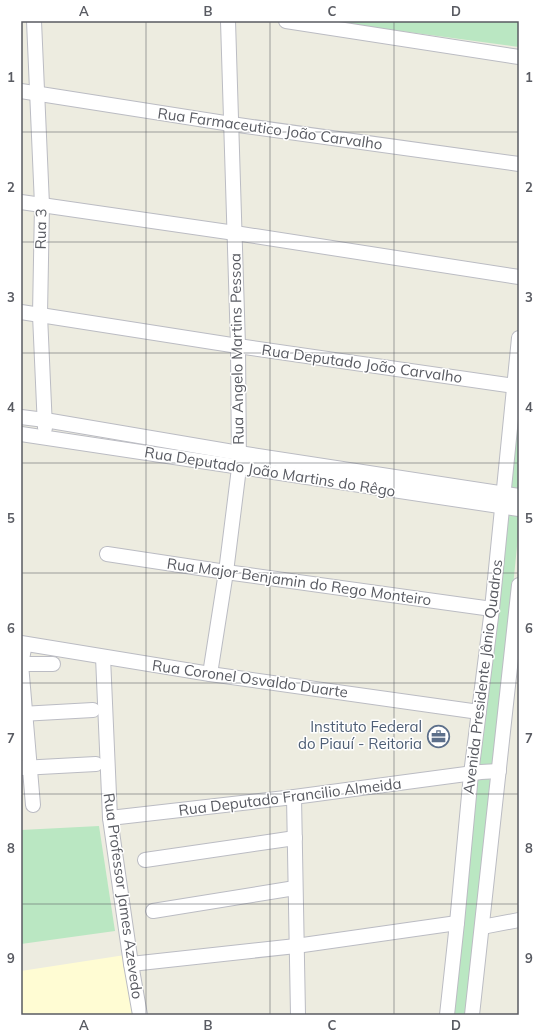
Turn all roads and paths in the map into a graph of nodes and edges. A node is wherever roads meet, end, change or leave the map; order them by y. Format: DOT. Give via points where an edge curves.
graph roads {
  1 [pos="34,21"];
  2 [pos="228,21"];
  3 [pos="290,21"];
  4 [pos="519,57"];
  5 [pos="21,91"];
  6 [pos="38,94"];
  7 [pos="231,124"];
  8 [pos="519,164"];
  9 [pos="21,202"];
  10 [pos="42,205"];
  11 [pos="235,233"];
  12 [pos="519,277"];
  13 [pos="21,312"];
  14 [pos="40,315"];
  15 [pos="519,338"];
  16 [pos="238,346"];
  17 [pos="514,386"];
  18 [pos="21,417"];
  19 [pos="45,420"];
  20 [pos="21,434"];
  21 [pos="46,438"];
  22 [pos="239,453"];
  23 [pos="239,468"];
  24 [pos="519,496"];
  25 [pos="503,500"];
  26 [pos="519,509"];
  27 [pos="107,554"];
  28 [pos="226,572"];
  29 [pos="519,586"];
  30 [pos="492,609"];
  31 [pos="23,644"];
  32 [pos="103,657"];
  33 [pos="515,658"];
  34 [pos="21,664"];
  35 [pos="53,664"];
  36 [pos="210,674"];
  37 [pos="93,710"];
  38 [pos="512,711"];
  39 [pos="479,712"];
  40 [pos="23,714"];
  41 [pos="96,764"];
  42 [pos="25,768"];
  43 [pos="499,771"];
  44 [pos="471,774"];
  45 [pos="294,797"];
  46 [pos="33,805"];
  47 [pos="110,818"];
  48 [pos="295,838"];
  49 [pos="145,860"];
  50 [pos="295,888"];
  51 [pos="153,911"];
  52 [pos="519,920"];
  53 [pos="457,923"];
  54 [pos="482,927"];
  55 [pos="296,946"];
  56 [pos="131,964"];
  57 [pos="140,1015"];
  58 [pos="298,1015"];
  59 [pos="447,1015"];
  60 [pos="472,1015"];
  1 -- 6 [label="street, Rua 3"];
  2 -- 7 [label="street, Rua Angelo Martins Pessoa"];
  3 -- 4 [label="street"];
  5 -- 6 [label="street, Rua Farmaceutico João Carvalho"];
  6 -- 7 [label="street, Rua Farmaceutico João Carvalho"];
  6 -- 10 [label="street, Rua 3"];
  7 -- 8 [label="street, Rua Farmaceutico João Carvalho"];
  7 -- 11 [label="street, Rua Angelo Martins Pessoa"];
  9 -- 10 [label="street"];
  10 -- 11 [label="street"];
  10 -- 14 [label="street, Rua 3"];
  11 -- 12 [label="street"];
  11 -- 16 [label="street, Rua Angelo Martins Pessoa"];
  13 -- 14 [label="street, Rua Deputado João Carvalho"];
  14 -- 16 [label="street, Rua Deputado João Carvalho"];
  14 -- 19 [label="street, Rua 3"];
  15 -- 17 [label="street, Avenida Presidente Jânio Quadros"];
  16 -- 17 [label="street, Rua Deputado João Carvalho"];
  16 -- 22 [label="street, Rua Angelo Martins Pessoa"];
  17 -- 25 [label="street, Avenida Presidente Jânio Quadros"];
  18 -- 19 [label="street, Rua Deputado João Martins do Rêgo"];
  19 -- 21 [label="street, Rua 3"];
  19 -- 22 [label="street, Rua Deputado João Martins do Rêgo"];
  20 -- 21 [label="street, Rua Deputado João Martins do Rêgo"];
  21 -- 23 [label="street, Rua Deputado João Martins do Rêgo"];
  22 -- 23 [label="street, Rua Angelo Martins Pessoa"];
  22 -- 25 [label="street, Rua Deputado João Martins do Rêgo"];
  23 -- 25 [label="street, Rua Deputado João Martins do Rêgo"];
  23 -- 28 [label="street, Rua Angelo Martins Pessoa"];
  24 -- 25 [label="street, Rua Deputado João Martins do Rêgo"];
  25 -- 26 [label="street, Rua Deputado João Martins do Rêgo"];
  25 -- 30 [label="street, Avenida Presidente Jânio Quadros"];
  27 -- 28 [label="street, Rua Major Benjamin do Rego Monteiro"];
  28 -- 30 [label="street, Rua Major Benjamin do Rego Monteiro"];
  28 -- 36 [label="street, Rua Angelo Martins Pessoa"];
  29 -- 33 [label="street, Avenida Presidente Jânio Quadros"];
  30 -- 39 [label="street, Avenida Presidente Jânio Quadros"];
  31 -- 32 [label="street, Rua Coronel Osvaldo Duarte"];
  31 -- 34 [label="street"];
  32 -- 36 [label="street, Rua Coronel Osvaldo Duarte"];
  32 -- 47 [label="street, Rua Professor James Azevedo"];
  33 -- 38 [label="street, Avenida Presidente Jânio Quadros"];
  34 -- 35 [label="street"];
  34 -- 40 [label="street"];
  36 -- 39 [label="street, Rua Coronel Osvaldo Duarte"];
  37 -- 40 [label="street"];
  38 -- 43 [label="street, Avenida Presidente Jânio Quadros"];
  39 -- 44 [label="street, Avenida Presidente Jânio Quadros"];
  40 -- 42 [label="street"];
  41 -- 42 [label="street"];
  42 -- 46 [label="street"];
  43 -- 44 [label="street, Rua Deputado Francilio Almeida"];
  43 -- 54 [label="street, Avenida Presidente Jânio Quadros"];
  44 -- 45 [label="street, Rua Deputado Francilio Almeida"];
  44 -- 53 [label="street, Avenida Presidente Jânio Quadros"];
  45 -- 47 [label="street, Rua Deputado Francilio Almeida"];
  45 -- 48 [label="street"];
  47 -- 56 [label="street, Rua Professor James Azevedo"];
  48 -- 49 [label="street"];
  48 -- 50 [label="street"];
  50 -- 51 [label="street"];
  50 -- 55 [label="street"];
  52 -- 54 [label="street"];
  53 -- 55 [label="street"];
  53 -- 59 [label="street, Avenida Presidente Jânio Quadros"];
  54 -- 60 [label="street, Avenida Presidente Jânio Quadros"];
  55 -- 56 [label="street"];
  55 -- 58 [label="street"];
  56 -- 57 [label="street, Rua Professor James Azevedo"];
}
